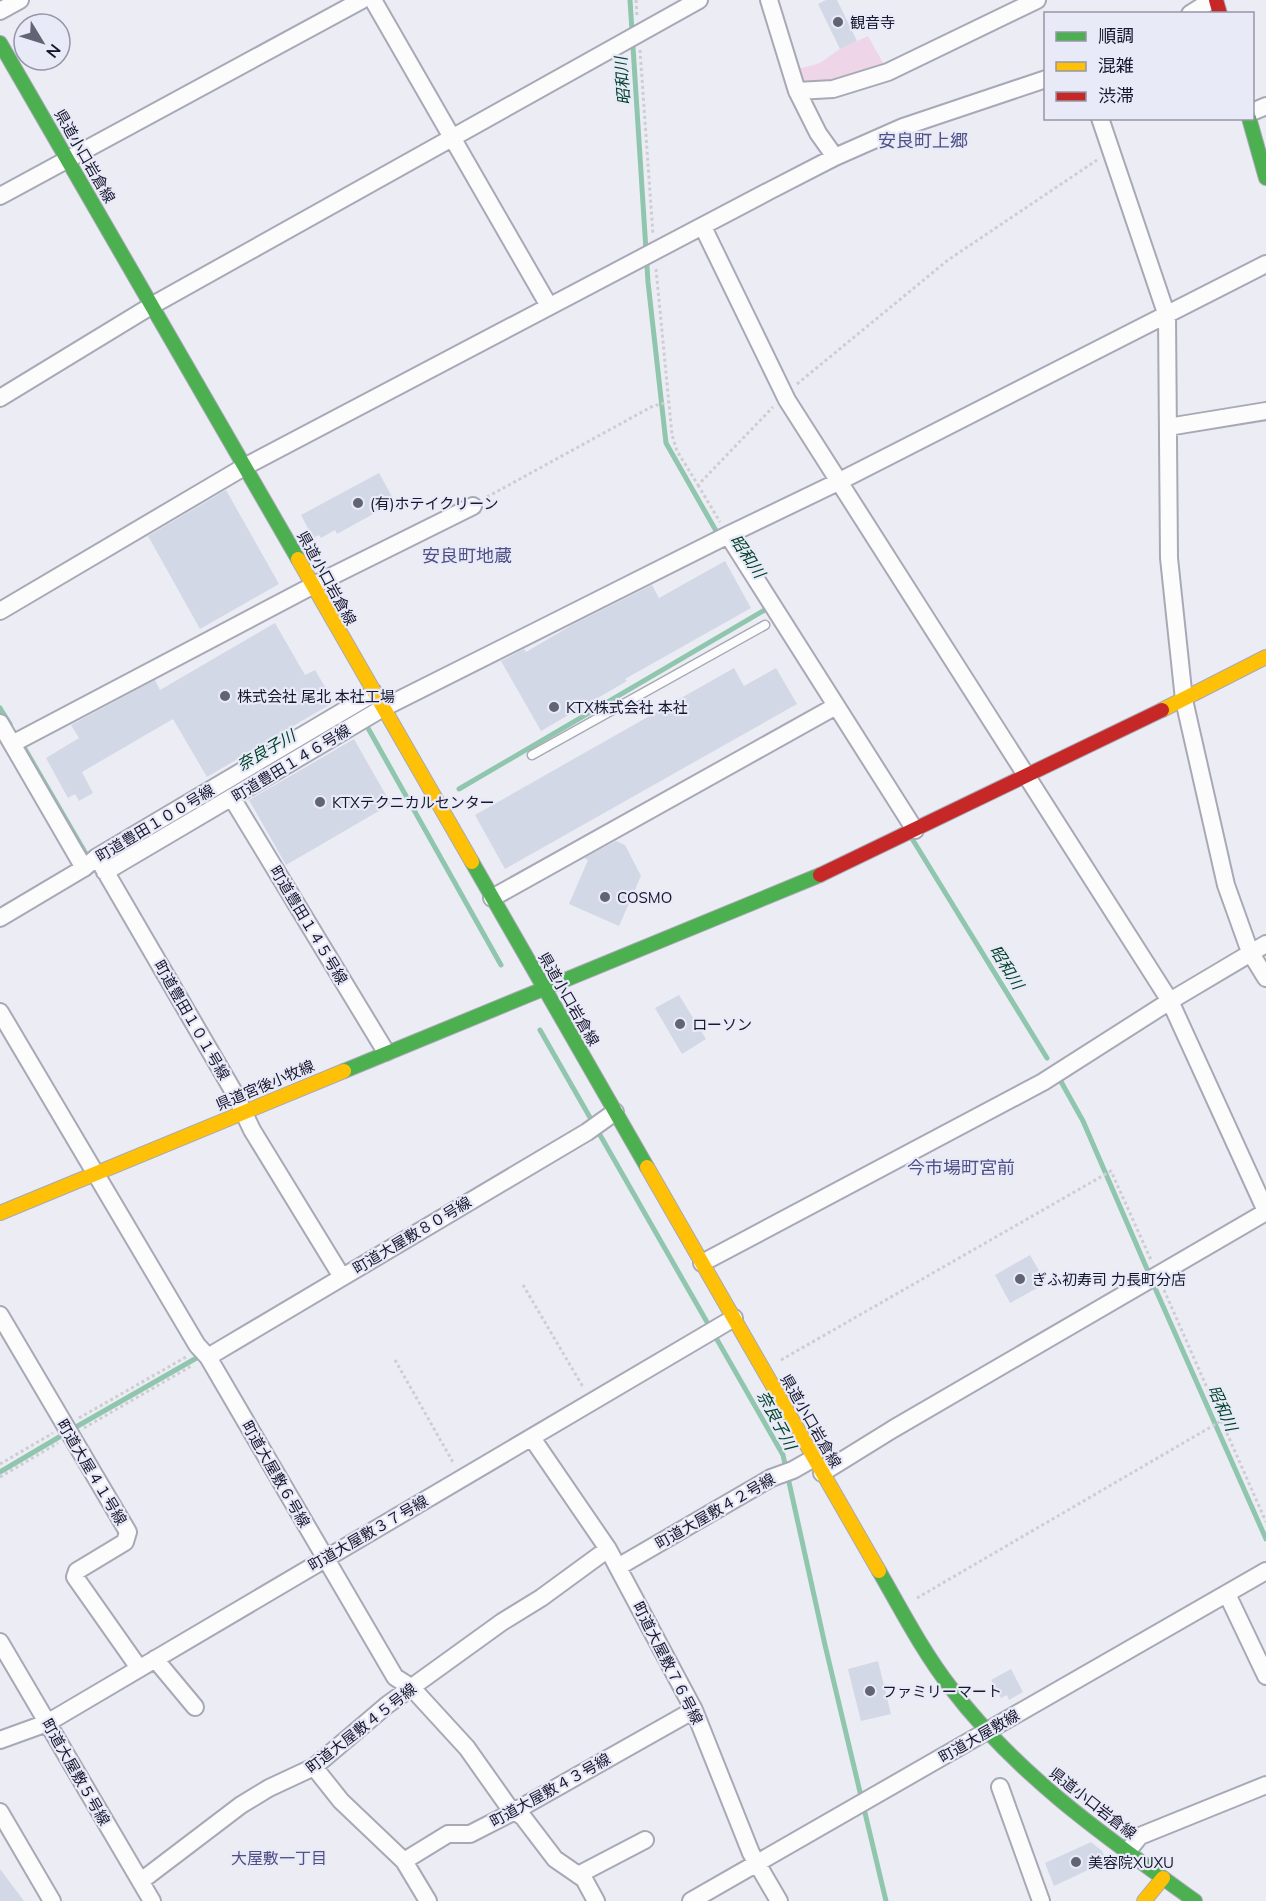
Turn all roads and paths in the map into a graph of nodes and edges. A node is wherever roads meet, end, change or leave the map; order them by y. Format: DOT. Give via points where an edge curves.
graph roads {
  1 [pos="20,0"];
  2 [pos="362,0"];
  3 [pos="373,0"];
  4 [pos="699,0"];
  5 [pos="769,0"];
  6 [pos="1037,0"];
  7 [pos="1214,0"];
  8 [pos="0,11"];
  9 [pos="1193,12"];
  10 [pos="639,34"];
  11 [pos="0,43"];
  12 [pos="1044,80"];
  13 [pos="797,91"];
  14 [pos="1101,120"];
  15 [pos="1250,120"];
  16 [pos="453,138"];
  17 [pos="1110,150"];
  18 [pos="835,157"];
  19 [pos="67,159"];
  20 [pos="1266,178"];
  21 [pos="0,196"];
  22 [pos="703,227"];
  23 [pos="646,256"];
  24 [pos="1266,264"];
  25 [pos="151,306"];
  26 [pos="549,306"];
  27 [pos="1167,316"];
  28 [pos="784,395"];
  29 [pos="0,398"];
  30 [pos="669,402"];
  31 [pos="1266,411"];
  32 [pos="1168,427"];
  33 [pos="244,466"];
  34 [pos="838,482"];
  35 [pos="698,485"];
  36 [pos="472,506"];
  37 [pos="721,538"];
  38 [pos="312,586"];
  39 [pos="0,611"];
  40 [pos="765,625"];
  41 [pos="1266,657"];
  42 [pos="374,693"];
  43 [pos="1184,700"];
  44 [pos="383,708"];
  45 [pos="831,709"];
  46 [pos="0,723"];
  47 [pos="12,744"];
  48 [pos="532,755"];
  49 [pos="1026,777"];
  50 [pos="223,782"];
  51 [pos="232,798"];
  52 [pos="909,833"];
  53 [pos="90,863"];
  54 [pos="105,872"];
  55 [pos="492,898"];
  56 [pos="0,918"];
  57 [pos="1266,944"];
  58 [pos="1250,952"];
  59 [pos="1266,978"];
  60 [pos="543,987"];
  61 [pos="1170,1000"];
  62 [pos="0,1012"];
  63 [pos="387,1052"];
  64 [pos="244,1112"];
  65 [pos="615,1112"];
  66 [pos="96,1173"];
  67 [pos="1266,1212"];
  68 [pos="0,1213"];
  69 [pos="702,1263"];
  70 [pos="1158,1275"];
  71 [pos="342,1277"];
  72 [pos="523,1285"];
  73 [pos="0,1315"];
  74 [pos="734,1318"];
  75 [pos="208,1357"];
  76 [pos="395,1360"];
  77 [pos="764,1371"];
  78 [pos="591,1402"];
  79 [pos="1221,1421"];
  80 [pos="71,1436"];
  81 [pos="532,1438"];
  82 [pos="818,1466"];
  83 [pos="0,1477"];
  84 [pos="462,1478"];
  85 [pos="1266,1522"];
  86 [pos="608,1548"];
  87 [pos="325,1558"];
  88 [pos="618,1566"];
  89 [pos="1266,1571"];
  90 [pos="1227,1594"];
  91 [pos="900,1608"];
  92 [pos="0,1642"];
  93 [pos="155,1659"];
  94 [pos="139,1668"];
  95 [pos="1266,1676"];
  96 [pos="412,1688"];
  97 [pos="195,1707"];
  98 [pos="694,1710"];
  99 [pos="47,1723"];
  100 [pos="987,1731"];
  101 [pos="0,1740"];
  102 [pos="314,1767"];
  103 [pos="1266,1785"];
  104 [pos="1000,1787"];
  105 [pos="515,1811"];
  106 [pos="0,1812"];
  107 [pos="645,1840"];
  108 [pos="1127,1852"];
  109 [pos="404,1861"];
  110 [pos="757,1863"];
  111 [pos="578,1875"];
  112 [pos="1163,1878"];
  113 [pos="141,1881"];
  114 [pos="52,1901"];
  115 [pos="152,1901"];
  116 [pos="428,1901"];
  117 [pos="596,1901"];
  118 [pos="691,1901"];
  119 [pos="779,1901"];
  120 [pos="1041,1901"];
  121 [pos="1144,1901"];
  122 [pos="1195,1901"];
  1 -- 8 [label="street"];
  2 -- 19 [label="street"];
  3 -- 16 [label="street"];
  4 -- 10 [label="street"];
  5 -- 13 [label="street"];
  6 -- 13 [label="street" via="888,72 833,89"];
  7 -- 9 [label="street"];
  10 -- 16 [label="street"];
  10 -- 23 [label="path"];
  11 -- 19 [label="main road, 県道小口岩倉線"];
  12 -- 18 [label="street" via="903,127"];
  13 -- 18 [label="street"];
  14 -- 17 [label="street"];
  15 -- 20 [label="main road"];
  16 -- 25 [label="street"];
  16 -- 26 [label="street"];
  17 -- 27 [label="street"];
  17 -- 28 [label="path" via="948,260"];
  18 -- 22 [label="street"];
  19 -- 21 [label="street"];
  19 -- 25 [label="main road, 県道小口岩倉線"];
  22 -- 23 [label="street"];
  22 -- 28 [label="street"];
  23 -- 26 [label="street"];
  23 -- 30 [label="path"];
  24 -- 27 [label="street, 町道豊田１４６号線"];
  25 -- 29 [label="street"];
  25 -- 33 [label="main road, 県道小口岩倉線"];
  26 -- 33 [label="street"];
  27 -- 32 [label="street"];
  27 -- 34 [label="street, 町道豊田１４６号線"];
  28 -- 34 [label="street"];
  28 -- 35 [label="path"];
  30 -- 35 [label="path" via="677,451"];
  30 -- 36 [label="path" via="653,405"];
  31 -- 32 [label="street"];
  32 -- 43 [label="street" via="1169,558"];
  33 -- 38 [label="main road, 県道小口岩倉線"];
  33 -- 39 [label="street"];
  34 -- 37 [label="street, 町道豊田１４６号線"];
  34 -- 49 [label="street"];
  35 -- 37 [label="path"];
  36 -- 38 [label="street"];
  37 -- 44 [label="street, 町道豊田１４６号線"];
  37 -- 45 [label="street"];
  38 -- 42 [label="main road, 県道小口岩倉線"];
  38 -- 47 [label="street"];
  40 -- 48 [label="lane"];
  41 -- 43 [label="main road, 県道宮後小牧線"];
  42 -- 44 [label="main road, 県道小口岩倉線"];
  42 -- 50 [label="street, 町道豊田１００号線"];
  43 -- 49 [label="main road, 県道宮後小牧線"];
  43 -- 58 [label="street" via="1226,885"];
  44 -- 51 [label="street, 町道豊田１４６号線"];
  44 -- 55 [label="main road, 県道小口岩倉線"];
  45 -- 52 [label="street"];
  45 -- 55 [label="street"];
  46 -- 47 [label="street, 町道豊田１０１号線"];
  47 -- 53 [label="street, 町道豊田１０１号線"];
  49 -- 52 [label="main road, 県道宮後小牧線"];
  49 -- 61 [label="street"];
  50 -- 51 [label="lane"];
  50 -- 53 [label="street, 町道豊田１００号線"];
  51 -- 54 [label="street, 町道豊田１４６号線"];
  51 -- 63 [label="street, 町道豊田１４５号線"];
  52 -- 60 [label="main road, 県道宮後小牧線" via="832,870"];
  53 -- 54 [label="street, 町道豊田１０１号線"];
  53 -- 56 [label="street, 町道豊田１００号線"];
  54 -- 64 [label="street, 町道豊田１０１号線"];
  55 -- 60 [label="main road, 県道小口岩倉線"];
  57 -- 58 [label="street"];
  58 -- 59 [label="street"];
  58 -- 61 [label="street"];
  60 -- 63 [label="main road, 県道宮後小牧線"];
  60 -- 65 [label="main road, 県道小口岩倉線"];
  61 -- 67 [label="street"];
  61 -- 69 [label="street" via="1043,1082"];
  62 -- 66 [label="street, 町道大屋敷６号線"];
  63 -- 64 [label="main road, 県道宮後小牧線"];
  64 -- 66 [label="main road, 県道宮後小牧線"];
  64 -- 71 [label="street, 町道豊田１０１号線"];
  65 -- 69 [label="main road, 県道小口岩倉線"];
  65 -- 71 [label="street, 町道大屋敷８０号線"];
  66 -- 68 [label="main road, 県道宮後小牧線"];
  66 -- 75 [label="street, 町道大屋敷６号線" via="196,1345"];
  67 -- 70 [label="street, 町道大屋敷４２号線"];
  69 -- 74 [label="main road, 県道小口岩倉線"];
  70 -- 77 [label="path" via="1111,1172"];
  70 -- 79 [label="path"];
  70 -- 82 [label="street, 町道大屋敷４２号線" via="893,1429"];
  71 -- 75 [label="street, 町道大屋敷８０号線"];
  72 -- 78 [label="path"];
  73 -- 80 [label="street, 町道大屋４１号線"];
  74 -- 77 [label="main road, 県道小口岩倉線"];
  74 -- 78 [label="street, 町道大屋敷３７号線"];
  75 -- 80 [label="path"];
  75 -- 87 [label="street, 町道大屋敷６号線"];
  76 -- 84 [label="path"];
  77 -- 82 [label="main road, 県道小口岩倉線"];
  78 -- 81 [label="street, 町道大屋敷３７号線"];
  79 -- 85 [label="path"];
  79 -- 91 [label="path"];
  80 -- 83 [label="path"];
  80 -- 94 [label="street, 町道大屋４１号線" via="128,1535 125,1542 77,1571 75,1577"];
  81 -- 84 [label="street, 町道大屋敷３７号線"];
  81 -- 86 [label="street, 町道大屋敷７６号線"];
  82 -- 88 [label="street, 町道大屋敷４２号線" via="771,1478"];
  82 -- 91 [label="main road, 県道小口岩倉線"];
  84 -- 87 [label="street, 町道大屋敷３７号線"];
  86 -- 88 [label="street, 町道大屋敷７６号線"];
  86 -- 96 [label="street, 町道大屋敷４５号線" via="542,1599"];
  87 -- 93 [label="street, 町道大屋敷３７号線"];
  87 -- 96 [label="street, 町道大屋敷６号線" via="395,1677"];
  88 -- 98 [label="street, 町道大屋敷７６号線"];
  89 -- 90 [label="street, 町道大屋敷線"];
  90 -- 95 [label="street"];
  90 -- 100 [label="street, 町道大屋敷線"];
  91 -- 100 [label="main road, 県道小口岩倉線" via="943,1678"];
  92 -- 99 [label="street, 町道大屋敷５号線"];
  93 -- 94 [label="street, 町道大屋敷３７号線"];
  93 -- 97 [label="street"];
  94 -- 99 [label="street, 町道大屋敷３７号線"];
  96 -- 102 [label="street, 町道大屋敷４５号線"];
  96 -- 105 [label="street, 町道大屋敷６号線" via="467,1748"];
  98 -- 105 [label="street, 町道大屋敷４３号線"];
  98 -- 110 [label="street, 町道大屋敷７６号線"];
  99 -- 101 [label="street, 町道大屋敷３７号線"];
  99 -- 113 [label="street, 町道大屋敷５号線"];
  100 -- 108 [label="main road, 県道小口岩倉線" via="1055,1797"];
  100 -- 110 [label="street, 町道大屋敷線"];
  102 -- 109 [label="street" via="341,1801"];
  102 -- 113 [label="street, 町道大屋敷４５号線" via="241,1805"];
  103 -- 108 [label="street" via="1140,1836"];
  104 -- 120 [label="street"];
  105 -- 109 [label="street, 町道大屋敷４３号線" via="470,1834 448,1834"];
  105 -- 111 [label="street, 町道大屋敷６号線" via="555,1859"];
  106 -- 114 [label="street"];
  107 -- 111 [label="street"];
  108 -- 112 [label="main road, 県道小口岩倉線"];
  109 -- 116 [label="street"];
  110 -- 118 [label="street, 町道大屋敷線"];
  110 -- 119 [label="street, 町道大屋敷７６号線"];
  111 -- 117 [label="street, 町道大屋敷６号線"];
  112 -- 121 [label="main road"];
  112 -- 122 [label="main road, 県道小口岩倉線"];
  113 -- 115 [label="street, 町道大屋敷５号線"];
}
